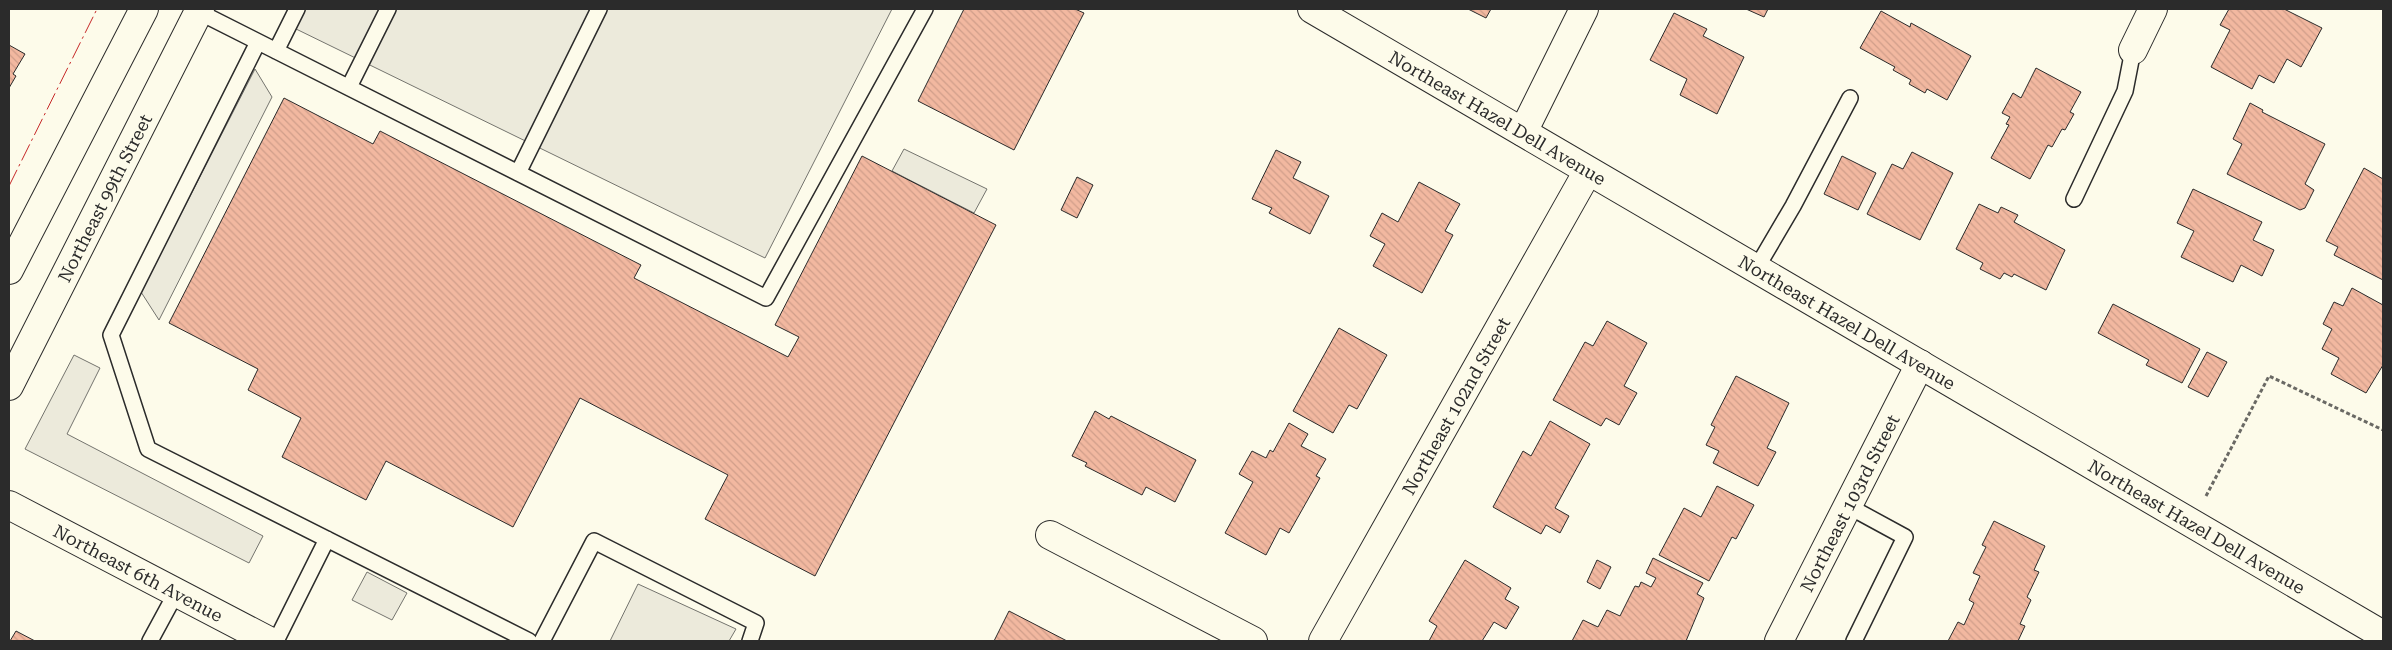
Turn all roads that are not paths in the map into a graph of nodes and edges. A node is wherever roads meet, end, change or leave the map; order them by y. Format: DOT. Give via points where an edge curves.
graph roads {
  1 [pos="297,9"];
  2 [pos="388,9"];
  3 [pos="599,9"];
  4 [pos="925,9"];
  5 [pos="1312,9"];
  6 [pos="1584,9"];
  7 [pos="2153,9"];
  8 [pos="200,10"];
  9 [pos="136,11"];
  10 [pos="258,42"];
  11 [pos="2133,50"];
  12 [pos="276,51"];
  13 [pos="349,87"];
  14 [pos="1850,98"];
  15 [pos="1523,132"];
  16 [pos="1588,171"];
  17 [pos="518,172"];
  18 [pos="2074,199"];
  19 [pos="1756,269"];
  20 [pos="9,270"];
  21 [pos="1920,364"];
  22 [pos="9,386"];
  23 [pos="9,505"];
  24 [pos="1848,506"];
  25 [pos="1050,535"];
  26 [pos="327,539"];
  27 [pos="176,593"];
  28 [pos="2383,635"];
  29 [pos="150,641"];
  30 [pos="269,641"];
  31 [pos="276,641"];
  32 [pos="529,641"];
  33 [pos="542,641"];
  34 [pos="750,641"];
  35 [pos="1253,641"];
  36 [pos="1323,641"];
  37 [pos="1779,641"];
  38 [pos="1854,641"];
  1 -- 12 [label="lane"];
  2 -- 13 [label="lane"];
  3 -- 17 [label="lane"];
  4 -- 17 [label="lane" via="766,298"];
  5 -- 15 [label="street, Northeast Hazel Dell Avenue"];
  6 -- 15 [label="street"];
  7 -- 11 [label="street"];
  8 -- 10 [label="lane"];
  8 -- 22 [label="street, Northeast 99th Street"];
  9 -- 20 [label="street"];
  10 -- 12 [label="lane"];
  10 -- 26 [label="lane" via="111,335 148,449"];
  11 -- 18 [label="lane" via="2124,91"];
  12 -- 13 [label="lane"];
  13 -- 17 [label="lane"];
  14 -- 19 [label="lane"];
  15 -- 16 [label="street, Northeast Hazel Dell Avenue"];
  16 -- 19 [label="street, Northeast Hazel Dell Avenue"];
  16 -- 36 [label="street, Northeast 102nd Street"];
  19 -- 21 [label="street, Northeast Hazel Dell Avenue"];
  21 -- 24 [label="street, Northeast 103rd Street"];
  21 -- 28 [label="street, Northeast Hazel Dell Avenue"];
  23 -- 27 [label="street, Northeast 6th Avenue"];
  24 -- 37 [label="street, Northeast 103rd Street"];
  24 -- 38 [label="lane" via="1905,537"];
  25 -- 35 [label="street"];
  26 -- 31 [label="lane"];
  26 -- 32 [label="lane"];
  27 -- 29 [label="lane"];
  27 -- 30 [label="street, Northeast 6th Avenue"];
  33 -- 34 [label="lane" via="594,541 756,623"];
}
